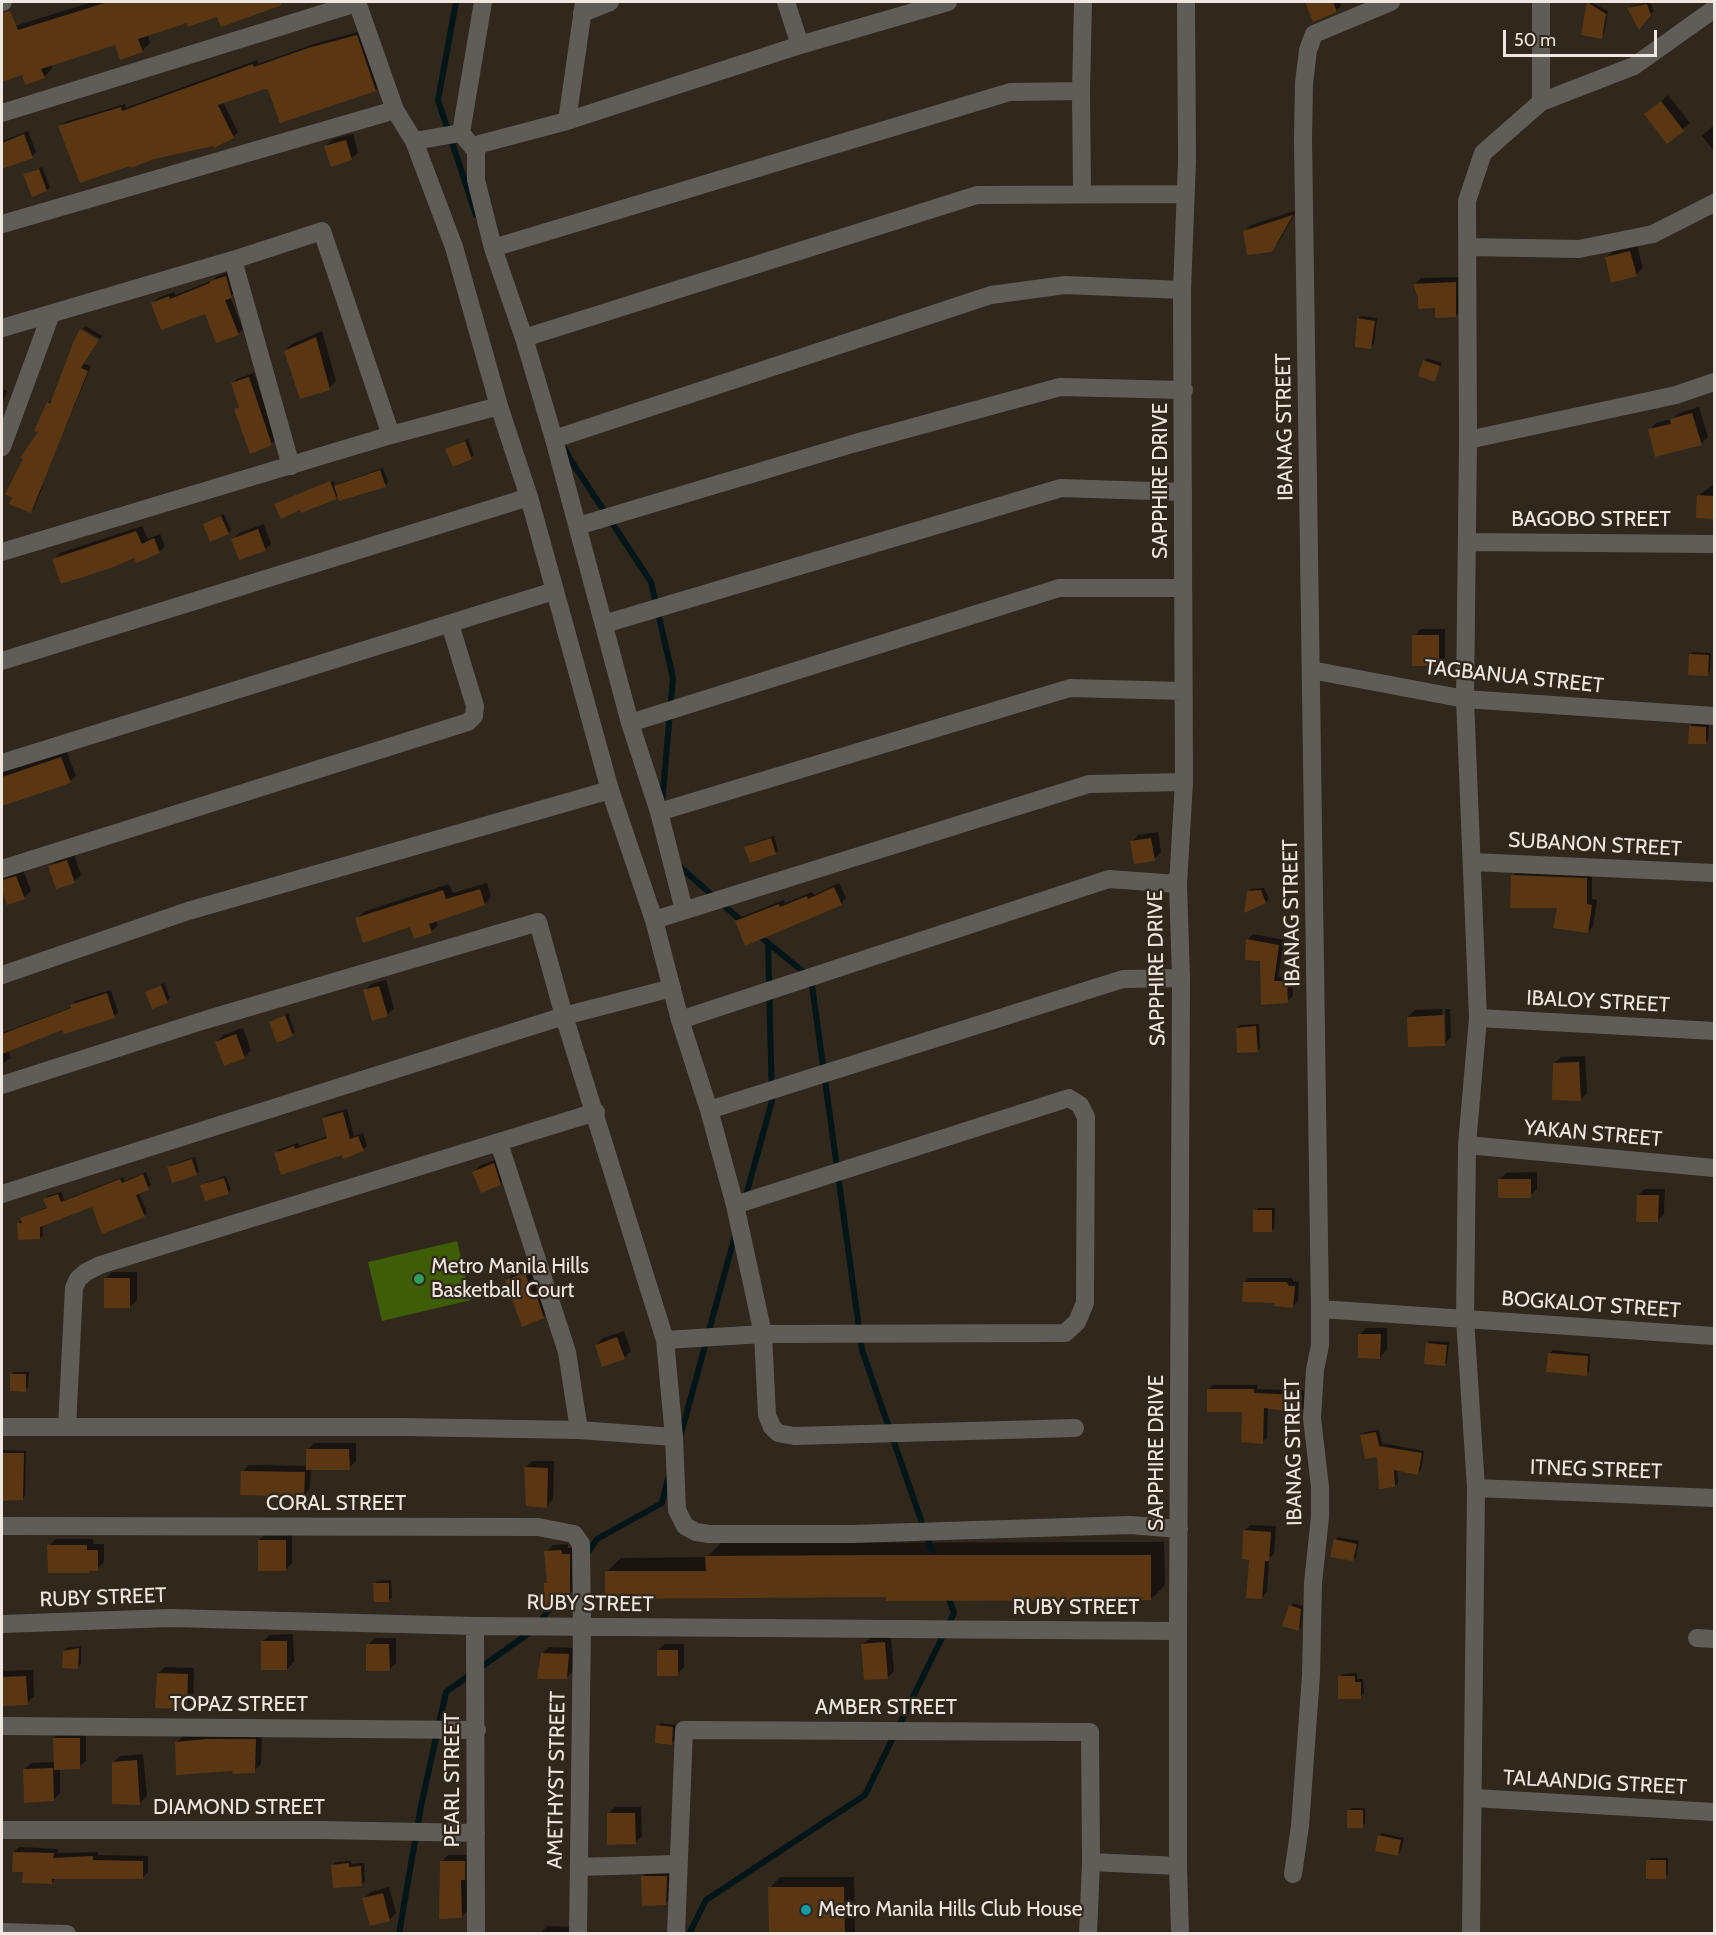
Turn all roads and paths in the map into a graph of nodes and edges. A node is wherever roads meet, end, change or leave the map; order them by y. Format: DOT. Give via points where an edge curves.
graph roads {
  1 [pos="357,2"];
  2 [pos="483,2"];
  3 [pos="610,2"];
  4 [pos="786,2"];
  5 [pos="948,2"];
  6 [pos="1083,2"];
  7 [pos="1186,2"];
  8 [pos="1391,2"];
  9 [pos="1541,2"];
  10 [pos="583,7"];
  11 [pos="1714,9"];
  12 [pos="800,45"];
  13 [pos="1081,91"];
  14 [pos="1540,102"];
  15 [pos="395,110"];
  16 [pos="2,113"];
  17 [pos="567,121"];
  18 [pos="461,133"];
  19 [pos="414,141"];
  20 [pos="476,151"];
  21 [pos="1082,193"];
  22 [pos="1185,194"];
  23 [pos="1714,203"];
  24 [pos="2,224"];
  25 [pos="1468,247"];
  26 [pos="493,248"];
  27 [pos="232,260"];
  28 [pos="1182,290"];
  29 [pos="51,314"];
  30 [pos="2,328"];
  31 [pos="524,338"];
  32 [pos="1714,382"];
  33 [pos="1184,390"];
  34 [pos="499,406"];
  35 [pos="391,435"];
  36 [pos="554,439"];
  37 [pos="1468,440"];
  38 [pos="2,447"];
  39 [pos="291,466"];
  40 [pos="1183,492"];
  41 [pos="528,497"];
  42 [pos="578,526"];
  43 [pos="1467,542"];
  44 [pos="1714,544"];
  45 [pos="2,552"];
  46 [pos="1182,588"];
  47 [pos="554,591"];
  48 [pos="450,624"];
  49 [pos="603,624"];
  50 [pos="2,661"];
  51 [pos="1311,670"];
  52 [pos="1183,691"];
  53 [pos="1465,699"];
  54 [pos="1714,717"];
  55 [pos="630,723"];
  56 [pos="2,763"];
  57 [pos="1184,782"];
  58 [pos="610,790"];
  59 [pos="659,812"];
  60 [pos="1472,862"];
  61 [pos="2,869"];
  62 [pos="1714,873"];
  63 [pos="1178,884"];
  64 [pos="684,910"];
  65 [pos="654,920"];
  66 [pos="2,975"];
  67 [pos="1181,978"];
  68 [pos="672,988"];
  69 [pos="564,1016"];
  70 [pos="1478,1018"];
  71 [pos="680,1020"];
  72 [pos="1714,1031"];
  73 [pos="2,1085"];
  74 [pos="709,1110"];
  75 [pos="596,1112"];
  76 [pos="499,1143"];
  77 [pos="1467,1145"];
  78 [pos="1714,1168"];
  79 [pos="2,1194"];
  80 [pos="735,1204"];
  81 [pos="1320,1309"];
  82 [pos="1465,1319"];
  83 [pos="763,1334"];
  84 [pos="1714,1336"];
  85 [pos="665,1340"];
  86 [pos="2,1427"];
  87 [pos="67,1427"];
  88 [pos="1075,1428"];
  89 [pos="579,1430"];
  90 [pos="674,1437"];
  91 [pos="1476,1488"];
  92 [pos="1714,1497"];
  93 [pos="2,1526"];
  94 [pos="1179,1529"];
  95 [pos="2,1624"];
  96 [pos="475,1626"];
  97 [pos="582,1627"];
  98 [pos="1178,1631"];
  99 [pos="2,1726"];
  100 [pos="477,1730"];
  101 [pos="1474,1798"];
  102 [pos="1714,1812"];
  103 [pos="2,1830"];
  104 [pos="476,1833"];
  105 [pos="1091,1862"];
  106 [pos="678,1864"];
  107 [pos="1178,1866"];
  108 [pos="579,1867"];
  109 [pos="1293,1874"];
  110 [pos="2,1932"];
  111 [pos="67,1934"];
  112 [pos="476,1934"];
  113 [pos="578,1934"];
  114 [pos="676,1934"];
  115 [pos="1088,1934"];
  116 [pos="1180,1934"];
  117 [pos="1471,1934"];
  1 -- 15 [label="street"];
  1 -- 16 [label="street"];
  2 -- 18 [label="street"];
  3 -- 10 [label="street"];
  4 -- 12 [label="street"];
  5 -- 12 [label="street"];
  6 -- 13 [label="street"];
  7 -- 22 [label="street, SAPPHIRE DRIVE"];
  8 -- 51 [label="street, IBANAG STREET" via="1314,34 1304,83"];
  9 -- 14 [label="street"];
  10 -- 17 [label="street"];
  11 -- 14 [label="street" via="1634,66"];
  12 -- 17 [label="street"];
  13 -- 21 [label="street"];
  13 -- 26 [label="street" via="1010,92"];
  14 -- 25 [label="street" via="1483,153 1467,201"];
  15 -- 19 [label="street"];
  15 -- 24 [label="street"];
  17 -- 20 [label="street" via="480,144"];
  18 -- 19 [label="street"];
  18 -- 20 [label="street"];
  19 -- 34 [label="street" via="454,247"];
  20 -- 26 [label="street" via="476,180"];
  21 -- 22 [label="street"];
  21 -- 31 [label="street" via="977,195"];
  22 -- 28 [label="street, SAPPHIRE DRIVE"];
  23 -- 25 [label="street" via="1653,234 1579,249"];
  25 -- 37 [label="street"];
  26 -- 31 [label="street"];
  27 -- 29 [label="street"];
  27 -- 35 [label="street" via="322,231"];
  27 -- 39 [label="street"];
  28 -- 33 [label="street, SAPPHIRE DRIVE"];
  28 -- 36 [label="street" via="1065,285 991,295"];
  29 -- 30 [label="street"];
  29 -- 38 [label="street"];
  31 -- 36 [label="street"];
  32 -- 37 [label="street" via="1676,395"];
  33 -- 40 [label="street, SAPPHIRE DRIVE"];
  33 -- 42 [label="street" via="1060,387"];
  34 -- 35 [label="street"];
  34 -- 41 [label="street"];
  35 -- 39 [label="street"];
  36 -- 42 [label="street"];
  37 -- 43 [label="street"];
  39 -- 45 [label="street"];
  40 -- 46 [label="street, SAPPHIRE DRIVE"];
  40 -- 49 [label="street" via="1061,488"];
  41 -- 47 [label="street"];
  41 -- 50 [label="street"];
  42 -- 49 [label="street"];
  43 -- 44 [label="street, BAGOBO STREET"];
  43 -- 53 [label="street"];
  46 -- 52 [label="street, SAPPHIRE DRIVE"];
  46 -- 55 [label="street" via="1059,588"];
  47 -- 48 [label="street"];
  47 -- 58 [label="street"];
  48 -- 56 [label="street"];
  48 -- 61 [label="street" via="475,706 474,716 468,722"];
  49 -- 55 [label="street"];
  51 -- 53 [label="street, TAGBANUA STREET"];
  51 -- 81 [label="street, IBANAG STREET"];
  52 -- 57 [label="street, SAPPHIRE DRIVE"];
  52 -- 59 [label="street" via="1070,688"];
  53 -- 54 [label="street, TAGBANUA STREET"];
  53 -- 60 [label="street"];
  55 -- 59 [label="street"];
  57 -- 63 [label="street, SAPPHIRE DRIVE"];
  57 -- 64 [label="street" via="1089,784"];
  58 -- 65 [label="street"];
  58 -- 66 [label="street" via="188,911"];
  59 -- 64 [label="street"];
  60 -- 62 [label="street, SUBANON STREET"];
  60 -- 70 [label="street"];
  63 -- 67 [label="street, SAPPHIRE DRIVE"];
  63 -- 71 [label="street" via="1109,879"];
  64 -- 65 [label="street"];
  65 -- 68 [label="street"];
  67 -- 74 [label="street" via="1123,979"];
  67 -- 94 [label="street, SAPPHIRE DRIVE"];
  68 -- 69 [label="street"];
  68 -- 71 [label="street"];
  69 -- 73 [label="street" via="538,922 205,1020"];
  69 -- 75 [label="street"];
  69 -- 79 [label="street"];
  70 -- 72 [label="street, IBALOY STREET"];
  70 -- 77 [label="street"];
  71 -- 74 [label="street"];
  74 -- 80 [label="street"];
  75 -- 76 [label="street"];
  75 -- 85 [label="street"];
  76 -- 87 [label="street" via="86,1272 75,1288"];
  76 -- 89 [label="street" via="567,1352"];
  77 -- 78 [label="street, YAKAN STREET"];
  77 -- 82 [label="street"];
  80 -- 83 [label="street"];
  80 -- 83 [label="street" via="1069,1098 1080,1105 1086,1117 1085,1303 1077,1322 1065,1333"];
  81 -- 82 [label="street, BOGKALOT STREET"];
  81 -- 109 [label="street, IBANAG STREET" via="1312,1418 1320,1517 1300,1826"];
  82 -- 84 [label="street, BOGKALOT STREET"];
  82 -- 91 [label="street"];
  83 -- 85 [label="street"];
  83 -- 88 [label="street" via="767,1415 778,1433 794,1436"];
  85 -- 90 [label="street"];
  86 -- 87 [label="street"];
  87 -- 89 [label="street"];
  89 -- 90 [label="street"];
  90 -- 94 [label="street" via="677,1510 686,1526 696,1532 852,1534 1130,1525"];
  91 -- 92 [label="street, ITNEG STREET"];
  91 -- 101 [label="street"];
  93 -- 97 [label="street, CORAL STREET" via="538,1527 564,1531 574,1534 581,1544"];
  94 -- 98 [label="street, SAPPHIRE DRIVE"];
  95 -- 96 [label="street, RUBY STREET" via="170,1618"];
  96 -- 97 [label="street, RUBY STREET"];
  96 -- 100 [label="street, PEARL STREET"];
  97 -- 98 [label="street, RUBY STREET"];
  97 -- 108 [label="street, AMETHYST STREET"];
  98 -- 107 [label="street, SAPPHIRE DRIVE"];
  99 -- 100 [label="street, TOPAZ STREET"];
  100 -- 104 [label="street, PEARL STREET"];
  101 -- 102 [label="street, TALAANDIG STREET"];
  101 -- 117 [label="street"];
  103 -- 104 [label="street, DIAMOND STREET"];
  104 -- 112 [label="street, PEARL STREET"];
  105 -- 106 [label="street, AMBER STREET" via="1090,1732 684,1730"];
  105 -- 107 [label="street"];
  105 -- 115 [label="street, AMBER STREET"];
  106 -- 108 [label="street"];
  106 -- 114 [label="street, AMBER STREET"];
  107 -- 116 [label="street, SAPPHIRE DRIVE"];
  108 -- 113 [label="street, AMETHYST STREET"];
  110 -- 111 [label="street"];
}
